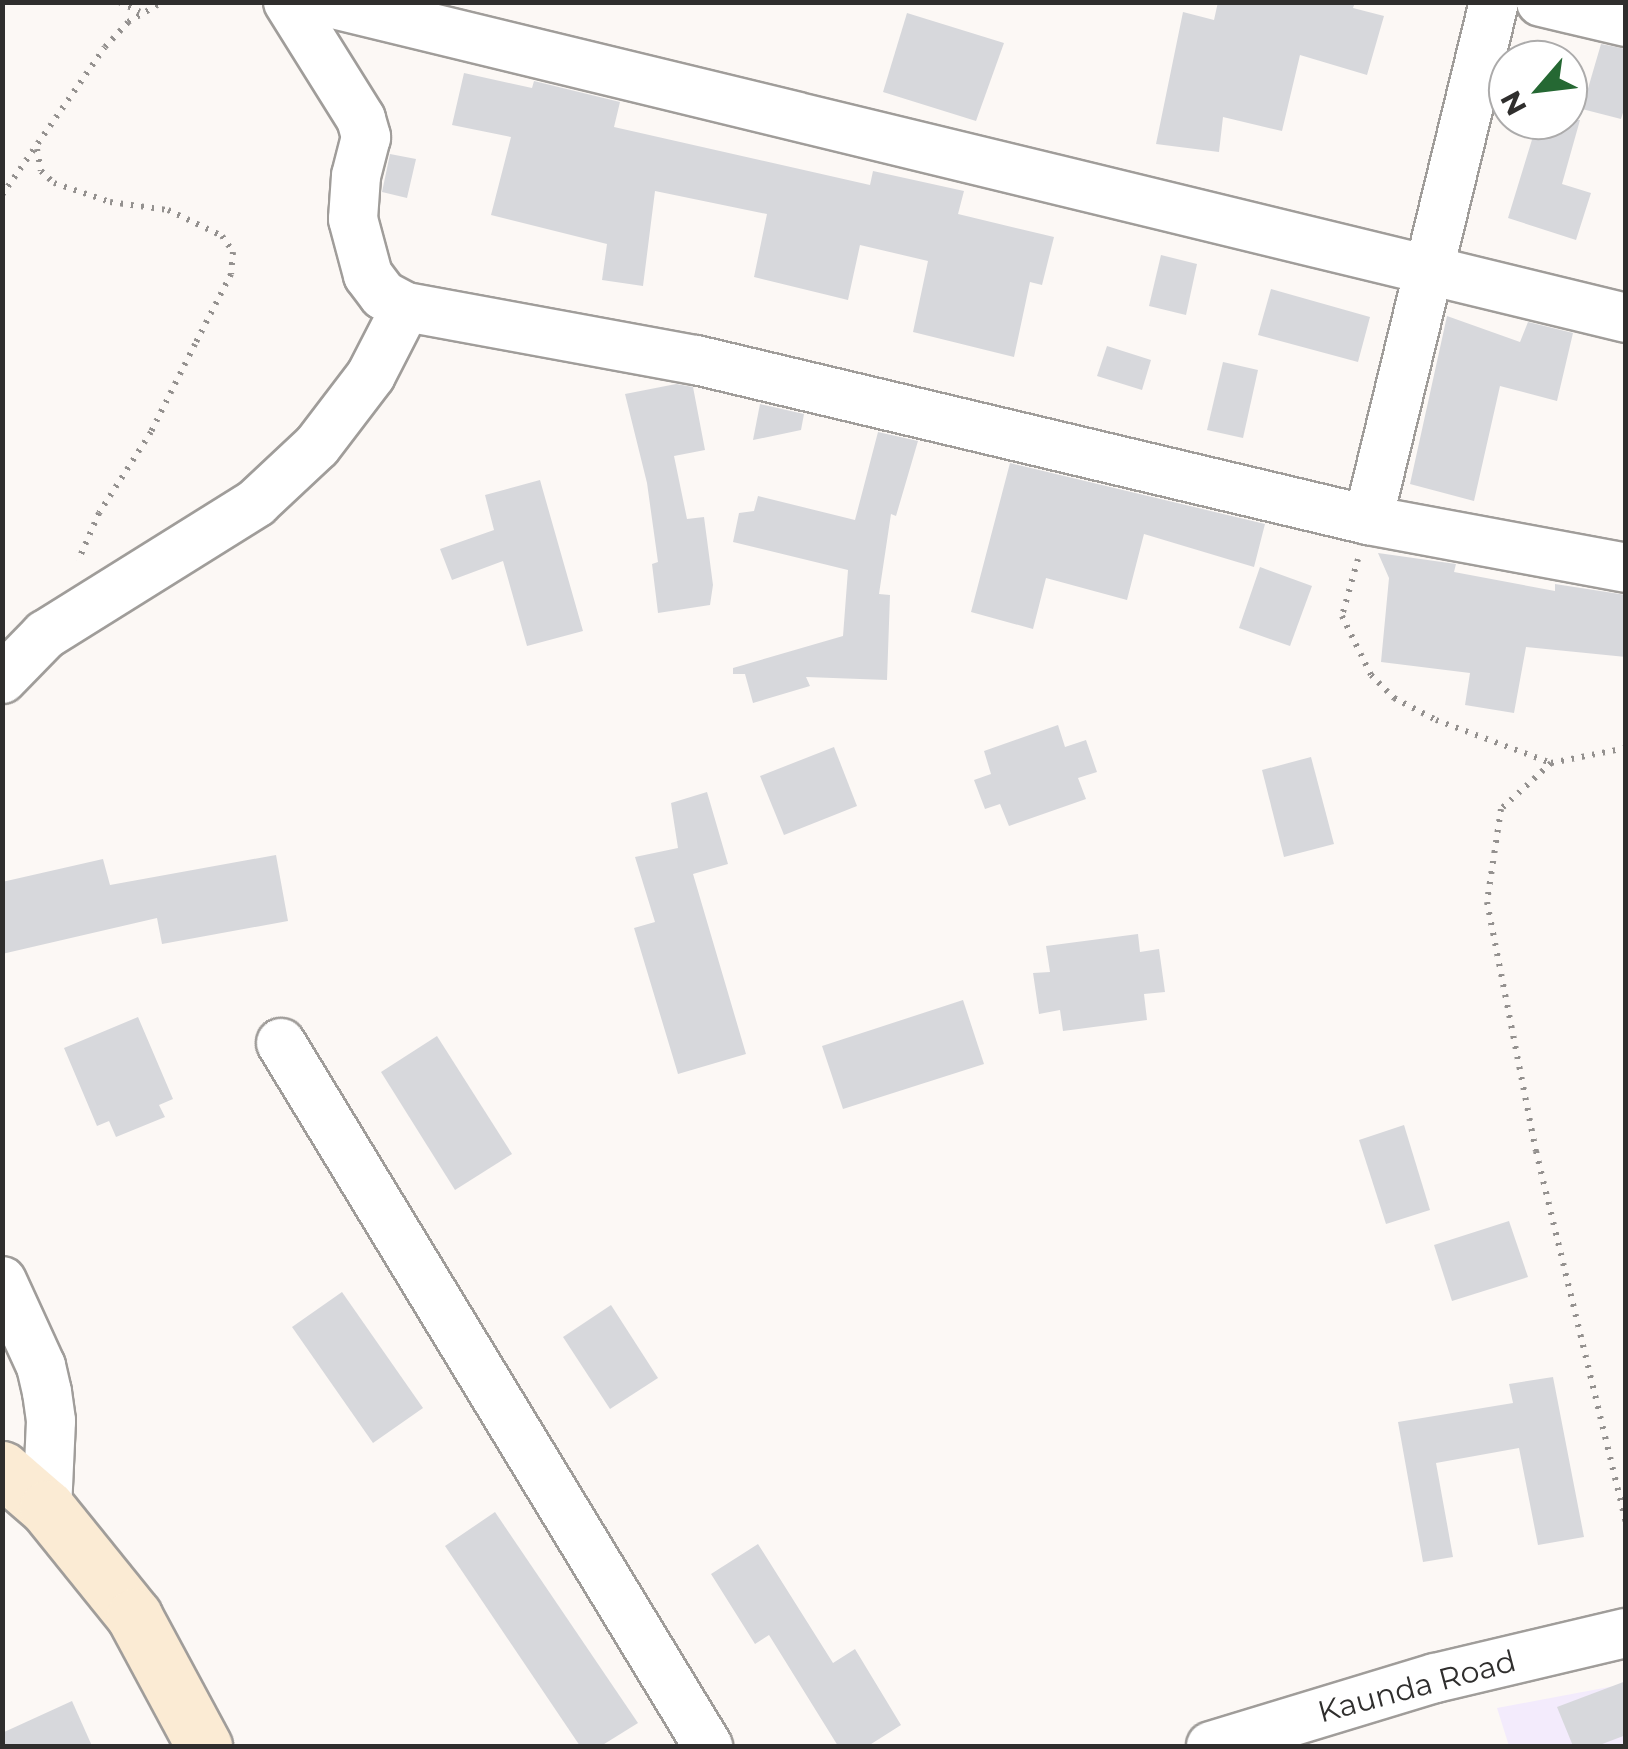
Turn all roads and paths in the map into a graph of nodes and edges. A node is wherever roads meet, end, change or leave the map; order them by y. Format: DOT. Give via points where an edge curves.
graph roads {
  1 [pos="119,2"];
  2 [pos="162,2"];
  3 [pos="288,2"];
  4 [pos="325,2"];
  5 [pos="1494,2"];
  6 [pos="1540,2"];
  7 [pos="142,12"];
  8 [pos="1626,22"];
  9 [pos="37,149"];
  10 [pos="2,195"];
  11 [pos="1428,268"];
  12 [pos="406,307"];
  13 [pos="1626,318"];
  14 [pos="1368,520"];
  15 [pos="76,565"];
  16 [pos="1626,568"];
  17 [pos="2,679"];
  18 [pos="1626,748"];
  19 [pos="1551,763"];
  20 [pos="281,1043"];
  21 [pos="2,1281"];
  22 [pos="2,1469"];
  23 [pos="47,1508"];
  24 [pos="1626,1522"];
  25 [pos="1626,1633"];
  26 [pos="204,1746"];
  27 [pos="708,1746"];
  28 [pos="1211,1746"];
  1 -- 7 [label="path"];
  2 -- 7 [label="path"];
  3 -- 12 [label="street" via="361,119 366,138 353,219 368,276 383,295"];
  4 -- 11 [label="street"];
  5 -- 11 [label="street"];
  6 -- 8 [label="street"];
  7 -- 9 [label="path" via="104,47"];
  9 -- 10 [label="path"];
  9 -- 15 [label="path" via="41,170 54,184 110,202 168,210 222,236 233,252 230,274 204,327"];
  11 -- 13 [label="street"];
  11 -- 14 [label="street"];
  12 -- 14 [label="street" via="696,360"];
  12 -- 17 [label="street" via="370,375 317,446 268,492 45,634"];
  14 -- 16 [label="street"];
  14 -- 19 [label="path" via="1342,616 1371,675 1394,698 1436,720"];
  18 -- 19 [label="path"];
  19 -- 24 [label="path" via="1502,809 1487,902 1536,1151"];
  20 -- 27 [label="street"];
  21 -- 23 [label="street" via="47,1392"];
  22 -- 23 [label="street"];
  23 -- 26 [label="street" via="134,1616"];
  25 -- 28 [label="street, Kaunda Road" via="1435,1678"];
}
